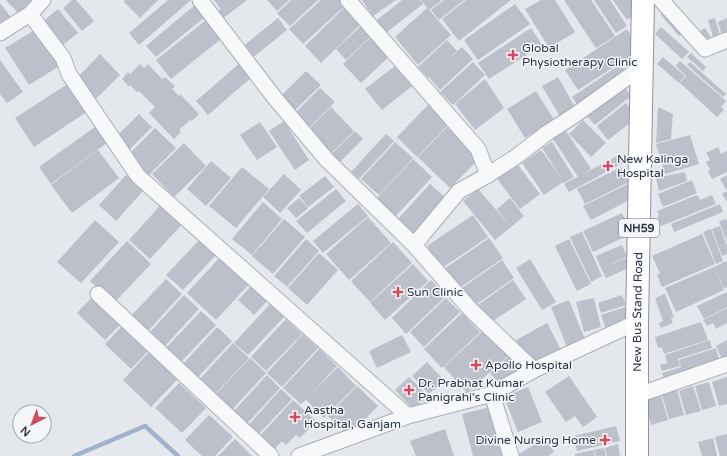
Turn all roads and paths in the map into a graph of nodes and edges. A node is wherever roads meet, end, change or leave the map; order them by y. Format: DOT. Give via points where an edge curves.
graph roads {
  1 [pos="43,0"];
  2 [pos="200,0"];
  3 [pos="348,0"];
  4 [pos="643,0"];
  5 [pos="661,0"];
  6 [pos="30,14"];
  7 [pos="0,33"];
  8 [pos="727,40"];
  9 [pos="642,67"];
  10 [pos="488,175"];
  11 [pos="414,245"];
  12 [pos="98,294"];
  13 [pos="637,322"];
  14 [pos="727,364"];
  15 [pos="534,370"];
  16 [pos="492,394"];
  17 [pos="638,394"];
  18 [pos="408,416"];
  19 [pos="322,452"];
  20 [pos="271,456"];
  21 [pos="299,456"];
  22 [pos="511,456"];
  23 [pos="637,456"];
  1 -- 6 [label="street"];
  2 -- 11 [label="street" via="274,97 326,159"];
  3 -- 10 [label="street" via="478,149"];
  4 -- 9 [label="highway, New Bus Stand Road / NH59"];
  5 -- 8 [label="street" via="705,49"];
  6 -- 7 [label="street"];
  6 -- 18 [label="street" via="63,58 69,74 138,176"];
  9 -- 10 [label="street"];
  9 -- 13 [label="highway, New Bus Stand Road / NH59"];
  10 -- 11 [label="street" via="460,191"];
  11 -- 15 [label="street" via="471,310"];
  12 -- 20 [label="street"];
  13 -- 15 [label="street"];
  13 -- 17 [label="highway, New Bus Stand Road / NH59"];
  14 -- 17 [label="street"];
  15 -- 16 [label="street"];
  16 -- 18 [label="street"];
  16 -- 22 [label="street"];
  17 -- 23 [label="highway, New Bus Stand Road / NH59"];
  18 -- 19 [label="street"];
  19 -- 21 [label="street"];
}
